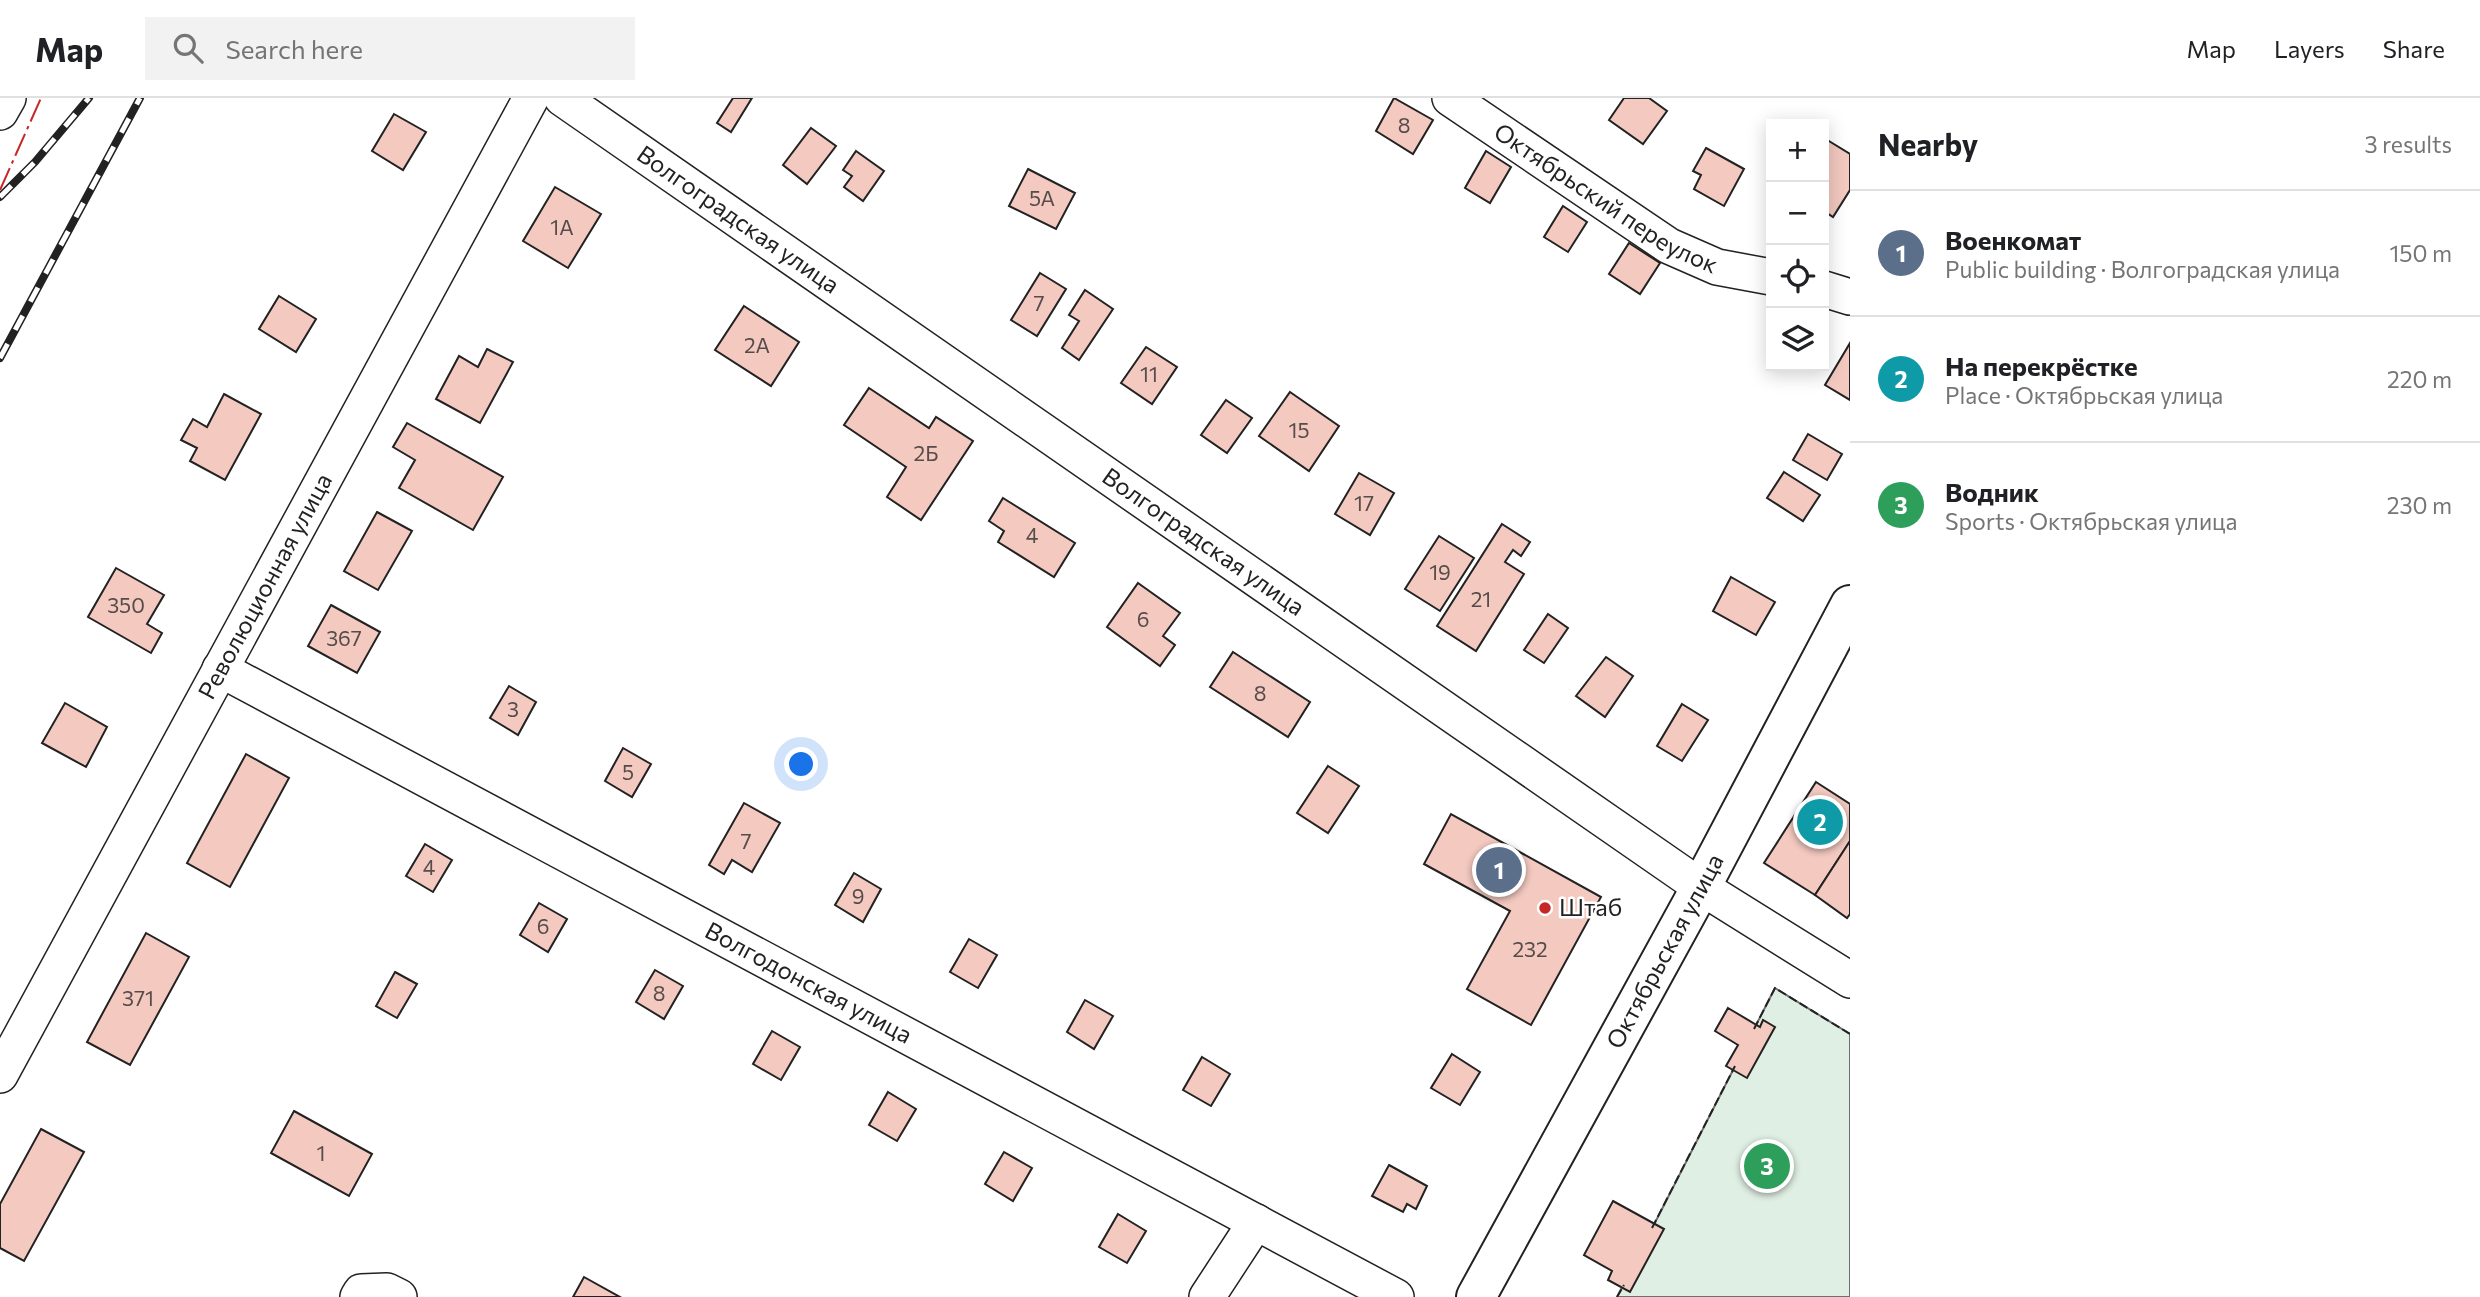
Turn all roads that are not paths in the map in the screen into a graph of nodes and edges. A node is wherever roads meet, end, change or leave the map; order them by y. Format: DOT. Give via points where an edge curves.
graph roads {
  1 [pos="8,98"];
  2 [pos="531,98"];
  3 [pos="562,98"];
  4 [pos="1450,98"];
  5 [pos="0,112"];
  6 [pos="1766,276"];
  7 [pos="1829,291"];
  8 [pos="1850,298"];
  9 [pos="1850,605"];
  10 [pos="220,668"];
  11 [pos="1701,887"];
  12 [pos="1850,980"];
  13 [pos="0,1075"];
  14 [pos="1256,1222"];
  15 [pos="358,1297"];
  16 [pos="399,1297"];
  17 [pos="1207,1297"];
  18 [pos="1396,1297"];
  19 [pos="1476,1297"];
  1 -- 5 [label="street"];
  2 -- 10 [label="street, Революционная улица"];
  3 -- 11 [label="street, Волгоградская улица"];
  4 -- 6 [label="street, Октябрьский переулок" via="1669,246 1717,267"];
  7 -- 8 [label="street"];
  9 -- 11 [label="main road, Октябрьская улица"];
  10 -- 13 [label="street, Революционная улица"];
  10 -- 14 [label="street, Волгодонская улица"];
  11 -- 12 [label="street, Волгоградская улица"];
  11 -- 19 [label="main road, Октябрьская улица"];
  14 -- 17 [label="street"];
  14 -- 18 [label="street, Волгодонская улица"];
  15 -- 16 [label="street" via="387,1291"];
}
